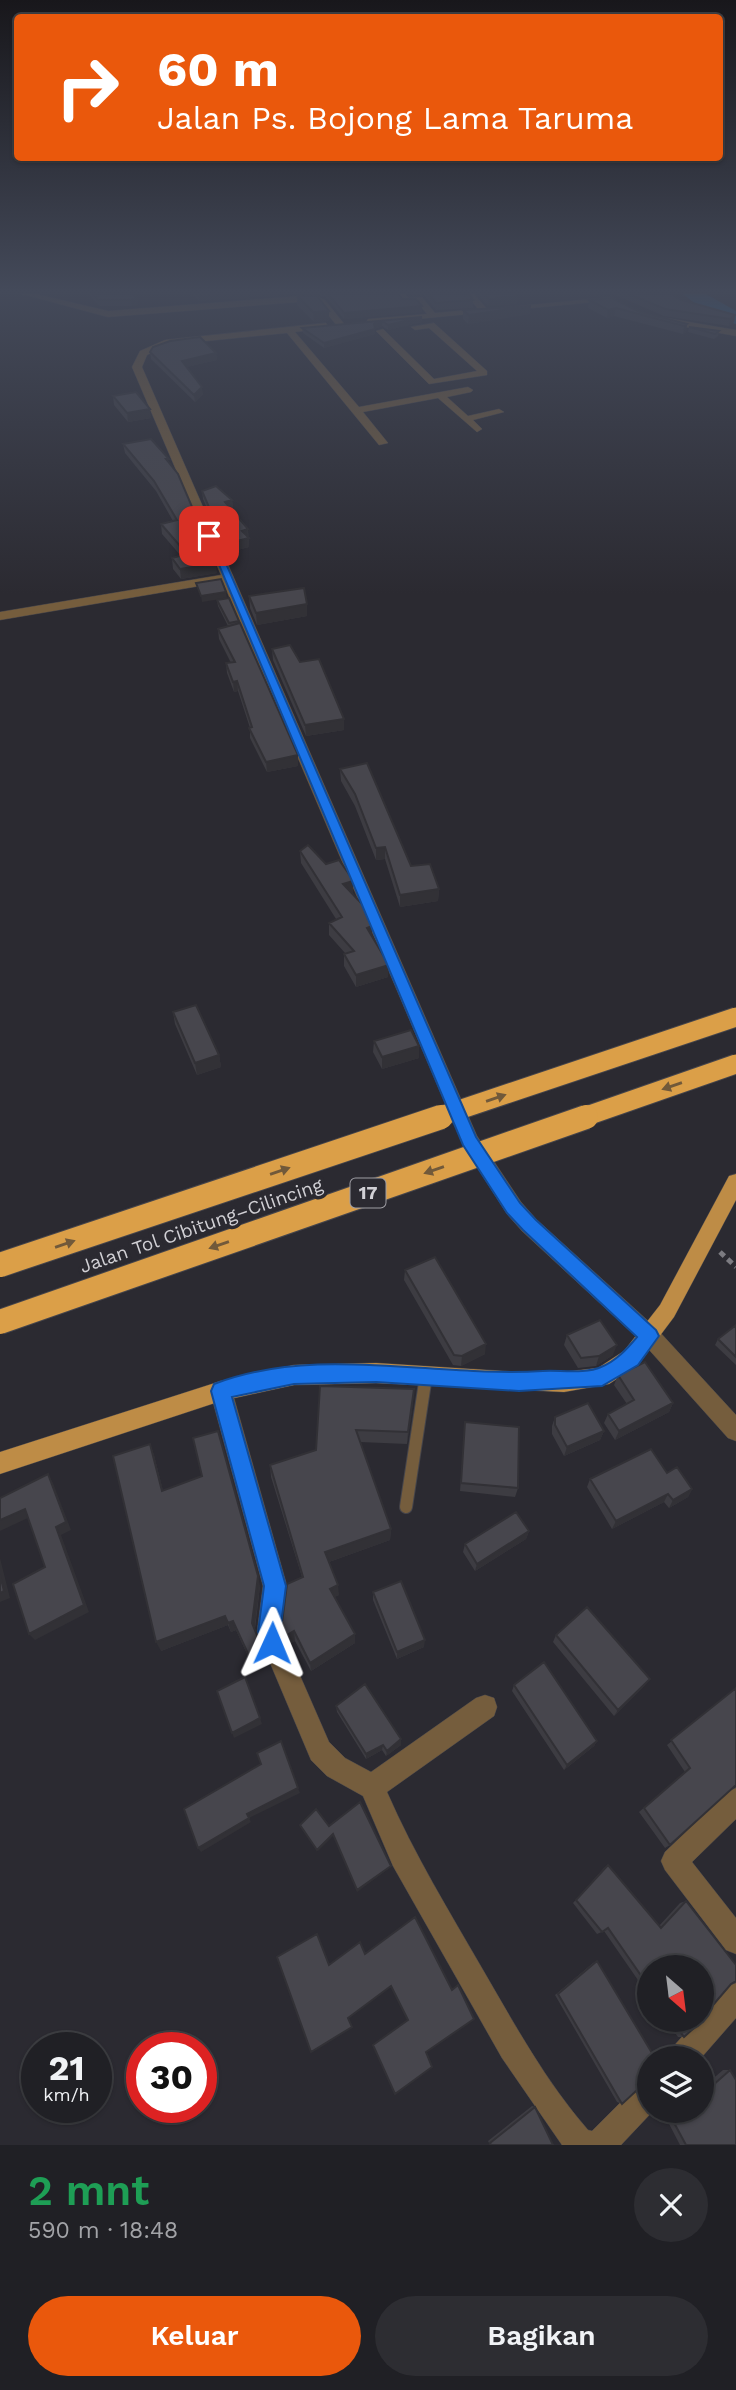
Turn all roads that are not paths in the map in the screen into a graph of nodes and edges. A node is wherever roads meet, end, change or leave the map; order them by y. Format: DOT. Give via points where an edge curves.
graph roads {
  1 [pos="148,394"];
  2 [pos="341,394"];
  3 [pos="450,394"];
  4 [pos="441,396"];
  5 [pos="355,411"];
  6 [pos="499,412"];
  7 [pos="466,419"];
  8 [pos="477,429"];
  9 [pos="383,443"];
  10 [pos="226,578"];
  11 [pos="0,616"];
  12 [pos="736,1017"];
  13 [pos="736,1064"];
  14 [pos="734,1191"];
  15 [pos="0,1265"];
  16 [pos="0,1322"];
  17 [pos="650,1336"];
  18 [pos="426,1376"];
  19 [pos="220,1391"];
  20 [pos="736,1432"];
  21 [pos="0,1463"];
  22 [pos="406,1507"];
  23 [pos="485,1707"];
  24 [pos="372,1787"];
  25 [pos="736,1801"];
  26 [pos="736,1940"];
  27 [pos="736,1997"];
  28 [pos="693,2046"];
  29 [pos="637,2107"];
  30 [pos="589,2145"];
  31 [pos="596,2145"];
  1 -- 10 [label="street"];
  2 -- 5 [label="street"];
  3 -- 4 [label="street"];
  4 -- 5 [label="street"];
  4 -- 7 [label="street"];
  5 -- 9 [label="street"];
  6 -- 7 [label="street"];
  7 -- 8 [label="street"];
  10 -- 11 [label="street"];
  10 -- 17 [label="street" via="469,1140 529,1225"];
  15 -- 12 [label="highway, Jalan Tol Cibitung–Cilincing, one-way, bridge"];
  13 -- 16 [label="highway, Jalan Tol Cibitung–Cilincing / 17, one-way, bridge"];
  14 -- 17 [label="main road"];
  17 -- 18 [label="main road" via="631,1358 602,1377 519,1382"];
  17 -- 20 [label="street"];
  18 -- 19 [label="main road" via="294,1375"];
  18 -- 22 [label="lane"];
  19 -- 21 [label="main road"];
  19 -- 24 [label="street" via="275,1586 269,1632 272,1643 320,1751 336,1767"];
  23 -- 24 [label="street"];
  24 -- 30 [label="street" via="402,1857 512,2048 560,2120 580,2143"];
  25 -- 26 [label="street" via="674,1861"];
  27 -- 28 [label="street"];
  29 -- 31 [label="street"];
}
